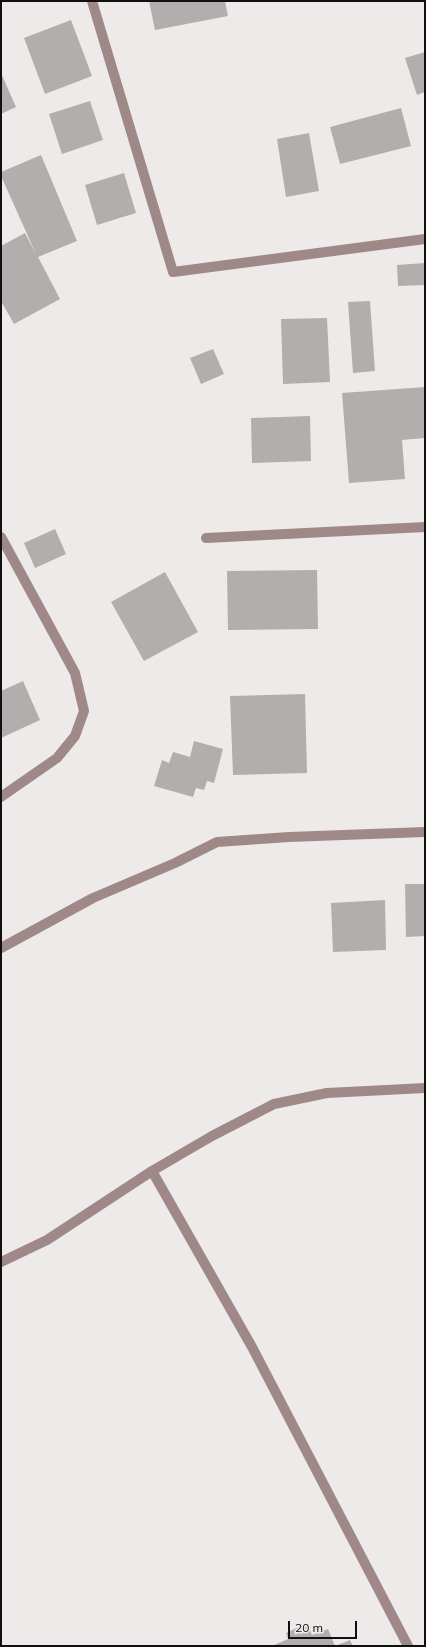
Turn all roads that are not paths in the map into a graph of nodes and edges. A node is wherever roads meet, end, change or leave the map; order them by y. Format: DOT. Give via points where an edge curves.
graph roads {
  1 [pos="92,1"];
  2 [pos="425,239"];
  3 [pos="425,527"];
  4 [pos="1,538"];
  5 [pos="206,538"];
  6 [pos="1,797"];
  7 [pos="425,832"];
  8 [pos="1,948"];
  9 [pos="425,1088"];
  10 [pos="152,1172"];
  11 [pos="1,1262"];
  12 [pos="408,1646"];
  1 -- 2 [label="street" via="173,272"];
  3 -- 5 [label="street"];
  4 -- 6 [label="street" via="75,673 84,712 75,736 57,758"];
  7 -- 8 [label="street" via="217,842 94,898"];
  9 -- 10 [label="street" via="327,1093 274,1104 212,1136"];
  10 -- 11 [label="street" via="47,1240"];
  10 -- 12 [label="street" via="252,1347"];
}
